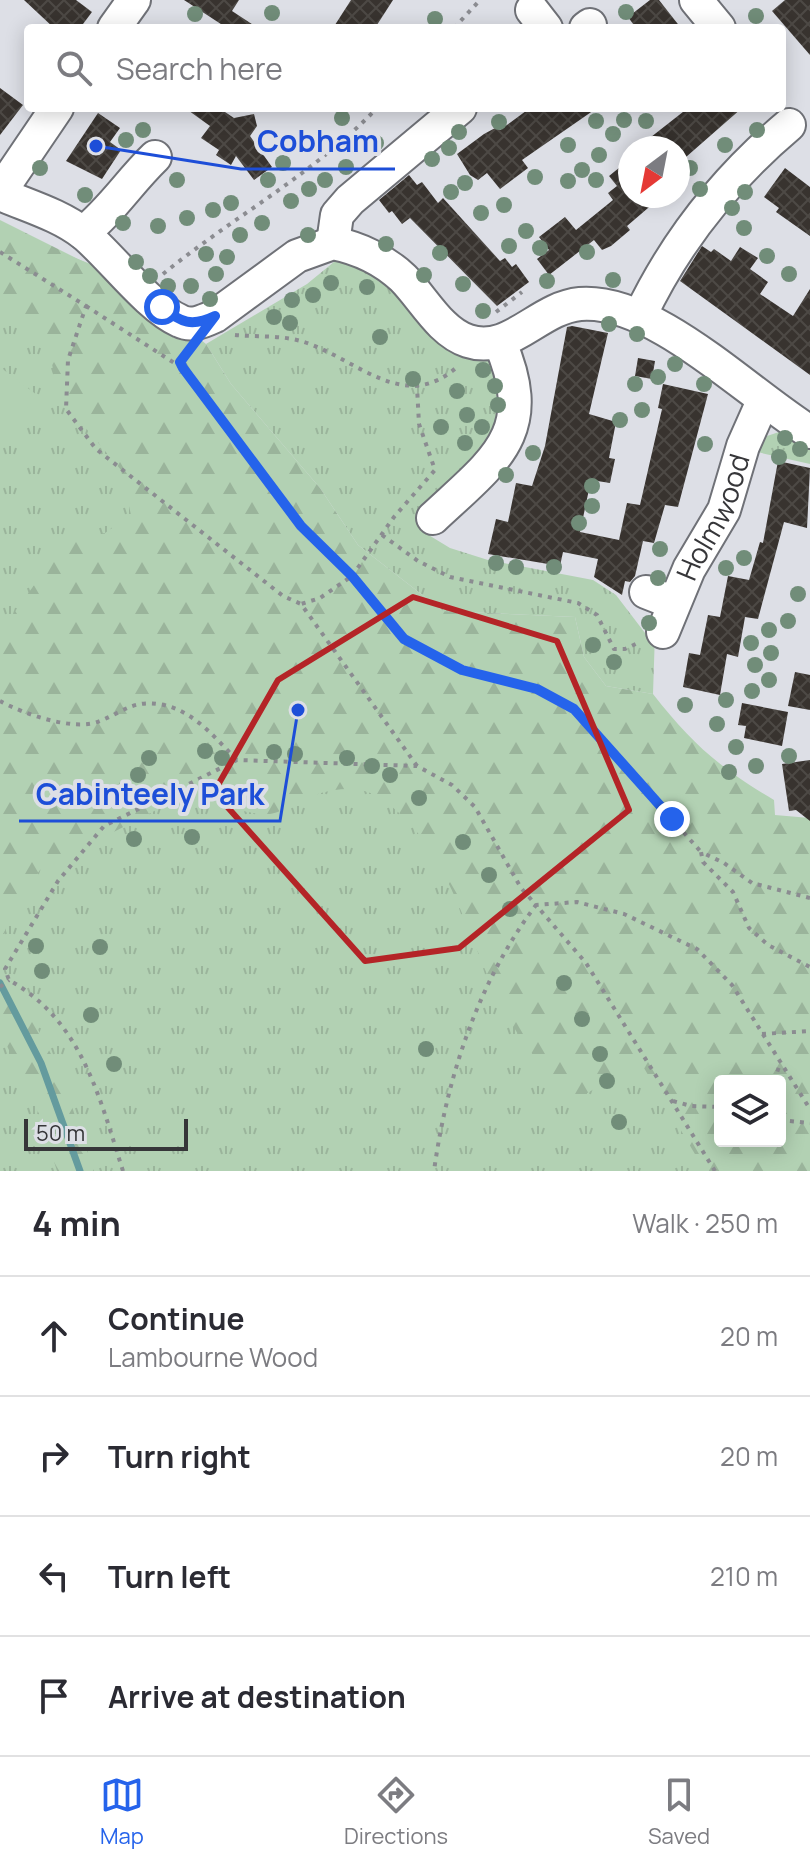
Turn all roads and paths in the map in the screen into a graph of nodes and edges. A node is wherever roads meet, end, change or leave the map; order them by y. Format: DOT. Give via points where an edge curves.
graph roads {
  1 [pos="134,0"];
  2 [pos="480,0"];
  3 [pos="696,0"];
  4 [pos="117,24"];
  5 [pos="458,24"];
  6 [pos="716,24"];
  7 [pos="54,112"];
  8 [pos="372,112"];
  9 [pos="455,112"];
  10 [pos="792,124"];
  11 [pos="155,157"];
  12 [pos="0,193"];
  13 [pos="83,233"];
  14 [pos="333,243"];
  15 [pos="0,252"];
  16 [pos="142,291"];
  17 [pos="522,292"];
  18 [pos="86,306"];
  19 [pos="215,316"];
  20 [pos="640,316"];
  21 [pos="490,334"];
  22 [pos="183,368"];
  23 [pos="417,387"];
  24 [pos="763,401"];
  25 [pos="810,432"];
  26 [pos="433,518"];
  27 [pos="381,535"];
  28 [pos="352,576"];
  29 [pos="301,604"];
  30 [pos="658,616"];
  31 [pos="0,701"];
  32 [pos="237,760"];
  33 [pos="417,766"];
  34 [pos="701,852"];
  35 [pos="810,898"];
  36 [pos="536,905"];
  37 [pos="810,967"];
  38 [pos="9,980"];
  39 [pos="0,987"];
  40 [pos="810,1031"];
  41 [pos="762,1034"];
  42 [pos="780,1063"];
  43 [pos="776,1075"];
  44 [pos="673,1101"];
  45 [pos="714,1107"];
  46 [pos="810,1109"];
  47 [pos="786,1121"];
  48 [pos="810,1123"];
  49 [pos="123,1171"];
  50 [pos="434,1171"];
  51 [pos="715,1171"];
  1 -- 4 [label="street"];
  2 -- 5 [label="path"];
  3 -- 6 [label="street"];
  7 -- 12 [label="street"];
  8 -- 16 [label="path" via="277,195 205,240"];
  9 -- 14 [label="street" via="350,200 337,215"];
  10 -- 20 [label="street" via="746,163 698,217"];
  11 -- 13 [label="street"];
  12 -- 13 [label="street"];
  13 -- 16 [label="street"];
  14 -- 19 [label="street" via="297,256"];
  14 -- 21 [label="street" via="384,263 459,338"];
  15 -- 18 [label="path"];
  16 -- 19 [label="street" via="179,321 202,322"];
  17 -- 21 [label="path"];
  18 -- 22 [label="path"];
  18 -- 29 [label="path" via="68,360 66,409 96,449 283,596"];
  19 -- 22 [label="path" via="180,362"];
  19 -- 23 [label="path" via="229,335 302,341 393,385"];
  20 -- 21 [label="street" via="606,306 570,306"];
  20 -- 24 [label="street"];
  21 -- 23 [label="path" via="453,371"];
  21 -- 26 [label="street" via="512,380 514,424 497,455"];
  22 -- 28 [label="path" via="301,526"];
  23 -- 27 [label="path" via="419,424 435,470"];
  24 -- 25 [label="street"];
  24 -- 30 [label="street, Holmwood" via="724,510"];
  27 -- 28 [label="path"];
  27 -- 30 [label="path" via="450,577 578,603 597,615 618,650"];
  28 -- 29 [label="path"];
  28 -- 34 [label="path" via="417,648 462,670 537,689 574,709"];
  29 -- 33 [label="path"];
  31 -- 32 [label="path" via="21,713 63,722 99,722 133,704 165,705 197,721"];
  32 -- 33 [label="path"];
  32 -- 38 [label="path" via="104,826 38,911 5,969"];
  33 -- 36 [label="path" via="452,785 475,807"];
  34 -- 35 [label="path" via="752,883"];
  34 -- 37 [label="path" via="703,862 733,892 749,928 768,945"];
  36 -- 41 [label="path" via="577,902 624,914 697,949 732,985"];
  36 -- 44 [label="path" via="586,963"];
  36 -- 50 [label="path" via="516,931 457,1058"];
  38 -- 39 [label="path"];
  38 -- 49 [label="path" via="30,992 66,1030 85,1063"];
  40 -- 41 [label="path"];
  41 -- 42 [label="path"];
  42 -- 43 [label="path"];
  42 -- 46 [label="path"];
  44 -- 45 [label="path"];
  44 -- 51 [label="path"];
  47 -- 48 [label="path"];
}
